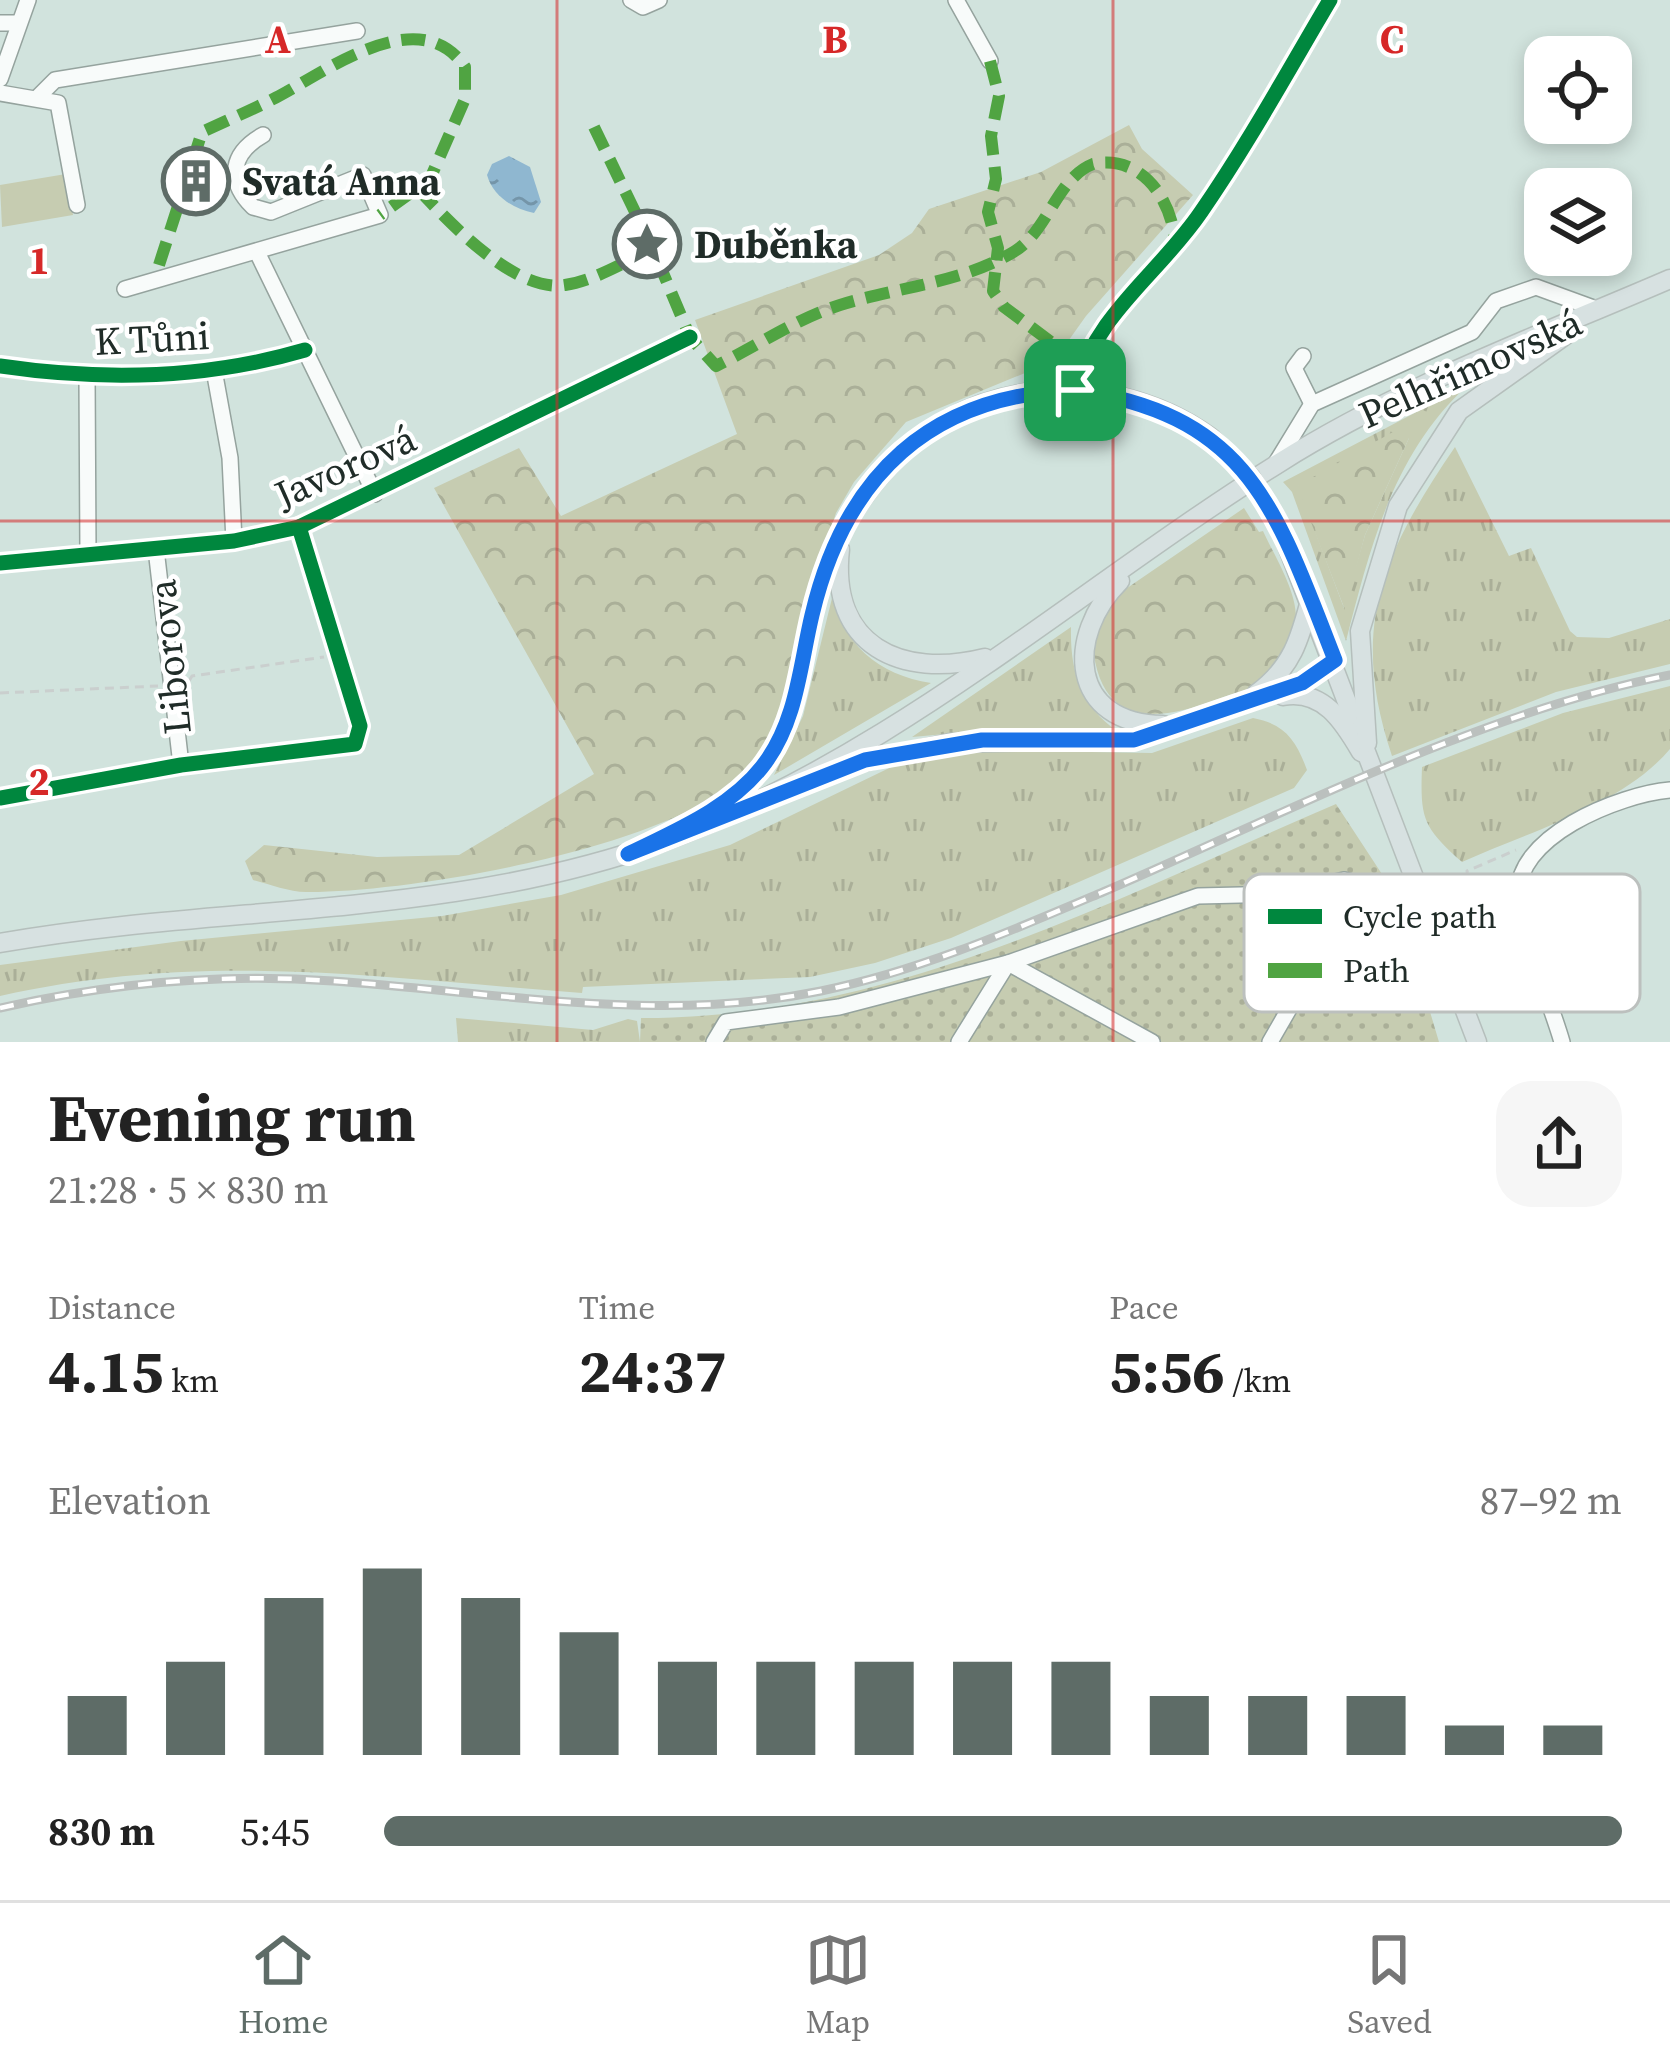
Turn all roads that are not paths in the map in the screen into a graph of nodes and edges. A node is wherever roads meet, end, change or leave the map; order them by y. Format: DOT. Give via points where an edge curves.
graph roads {
  1 [pos="28,0"];
  2 [pos="659,0"];
  3 [pos="956,0"];
  4 [pos="1330,0"];
  5 [pos="635,3"];
  6 [pos="0,23"];
  7 [pos="18,23"];
  8 [pos="357,31"];
  9 [pos="990,61"];
  10 [pos="0,79"];
  11 [pos="0,93"];
  12 [pos="39,96"];
  13 [pos="263,135"];
  14 [pos="77,206"];
  15 [pos="257,252"];
  16 [pos="1670,279"];
  17 [pos="125,289"];
  18 [pos="1627,298"];
  19 [pos="1599,310"];
  20 [pos="690,337"];
  21 [pos="305,350"];
  22 [pos="1303,356"];
  23 [pos="0,366"];
  24 [pos="214,370"];
  25 [pos="88,376"];
  26 [pos="1075,390"];
  27 [pos="1312,404"];
  28 [pos="1274,466"];
  29 [pos="376,494"];
  30 [pos="299,526"];
  31 [pos="844,527"];
  32 [pos="1164,540"];
  33 [pos="235,541"];
  34 [pos="156,549"];
  35 [pos="88,553"];
  36 [pos="0,563"];
  37 [pos="1310,597"];
  38 [pos="998,655"];
  39 [pos="1335,660"];
  40 [pos="1244,702"];
  41 [pos="1191,721"];
  42 [pos="1366,743"];
  43 [pos="181,765"];
  44 [pos="800,782"];
  45 [pos="1382,787"];
  46 [pos="1670,790"];
  47 [pos="0,798"];
  48 [pos="628,854"];
  49 [pos="1414,874"];
  50 [pos="1523,874"];
  51 [pos="1244,895"];
  52 [pos="0,943"];
  53 [pos="1008,963"];
  54 [pos="1287,1012"];
  55 [pos="1466,1012"];
  56 [pos="1553,1012"];
  57 [pos="714,1042"];
  58 [pos="959,1042"];
  59 [pos="1152,1042"];
  60 [pos="1270,1042"];
  61 [pos="1477,1042"];
  62 [pos="1562,1042"];
  1 -- 7 [label="street"];
  2 -- 5 [label="street"];
  3 -- 9 [label="street"];
  4 -- 26 [label="street" via="1198,217 1093,341"];
  6 -- 7 [label="street"];
  7 -- 10 [label="street"];
  8 -- 12 [label="street" via="55,80"];
  11 -- 12 [label="street"];
  12 -- 14 [label="street" via="62,111"];
  13 -- 15 [label="street" via="235,162 238,187 253,207 271,212 363,175 380,215"];
  15 -- 17 [label="street"];
  15 -- 21 [label="street"];
  16 -- 18 [label="main road, Pelhřimovská"];
  18 -- 19 [label="main road, Pelhřimovská"];
  18 -- 42 [label="main road" via="1467,403 1413,477 1380,553 1360,631"];
  19 -- 27 [label="street" via="1536,286 1496,302 1472,332"];
  19 -- 28 [label="main road, Pelhřimovská" via="1382,405"];
  20 -- 29 [label="street, Javorová"];
  21 -- 24 [label="street, K Tůni"];
  21 -- 29 [label="street"];
  22 -- 27 [label="street" via="1294,368"];
  23 -- 25 [label="street, K Tůni"];
  24 -- 25 [label="street, K Tůni"];
  24 -- 33 [label="street"];
  25 -- 35 [label="street"];
  26 -- 31 [label="main road" via="1011,395 925,430 888,464"];
  26 -- 37 [label="main road, bridge" via="1138,402 1210,437 1251,478"];
  27 -- 28 [label="street"];
  28 -- 32 [label="main road, Pelhřimovská"];
  29 -- 30 [label="street, Javorová"];
  30 -- 33 [label="street, Javorová"];
  30 -- 43 [label="street" via="360,730 355,744"];
  31 -- 38 [label="main road" via="841,596 866,640 925,667"];
  31 -- 48 [label="main road" via="821,580 794,702 774,751 738,792"];
  32 -- 38 [label="main road"];
  32 -- 41 [label="main road" via="1096,607 1084,663 1096,697 1117,717 1144,725"];
  33 -- 34 [label="street, Javorová"];
  34 -- 35 [label="street, Javorová"];
  34 -- 43 [label="street, Liborova"];
  35 -- 36 [label="street, Javorová"];
  37 -- 39 [label="main road"];
  37 -- 40 [label="main road" via="1289,663"];
  38 -- 44 [label="main road"];
  39 -- 40 [label="main road" via="1302,683"];
  39 -- 42 [label="main road"];
  40 -- 41 [label="main road"];
  40 -- 45 [label="main road" via="1315,698 1342,721"];
  41 -- 44 [label="main road" via="1134,740 950,743"];
  42 -- 45 [label="main road"];
  43 -- 47 [label="street"];
  44 -- 48 [label="main road"];
  45 -- 49 [label="main road"];
  46 -- 50 [label="street" via="1594,808 1552,838"];
  48 -- 52 [label="main road" via="466,893"];
  51 -- 53 [label="street" via="1198,896"];
  53 -- 57 [label="street" via="839,1007 726,1022"];
  53 -- 58 [label="street"];
  53 -- 59 [label="street"];
  54 -- 60 [label="street"];
  55 -- 61 [label="main road"];
  56 -- 62 [label="street"];
}
